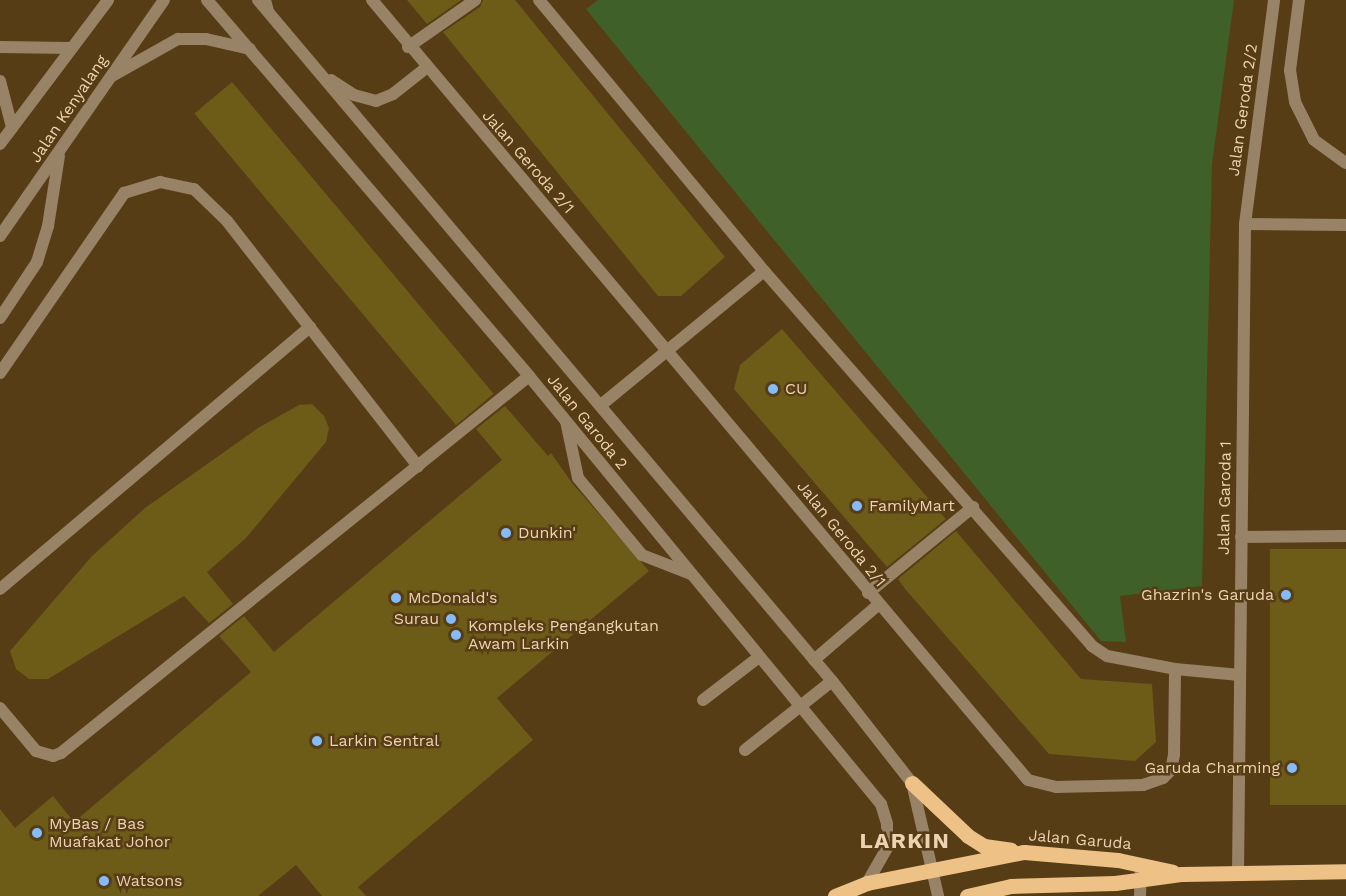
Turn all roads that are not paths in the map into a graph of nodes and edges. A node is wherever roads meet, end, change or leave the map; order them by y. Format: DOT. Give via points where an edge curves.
graph roads {
  1 [pos="108,0"];
  2 [pos="164,0"];
  3 [pos="207,0"];
  4 [pos="258,0"];
  5 [pos="372,0"];
  6 [pos="475,0"];
  7 [pos="539,0"];
  8 [pos="1274,0"];
  9 [pos="1299,0"];
  10 [pos="267,6"];
  11 [pos="0,47"];
  12 [pos="408,47"];
  13 [pos="70,48"];
  14 [pos="250,49"];
  15 [pos="426,68"];
  16 [pos="321,73"];
  17 [pos="108,78"];
  18 [pos="0,81"];
  19 [pos="12,127"];
  20 [pos="0,144"];
  21 [pos="59,156"];
  22 [pos="1346,163"];
  23 [pos="1245,224"];
  24 [pos="1346,225"];
  25 [pos="0,236"];
  26 [pos="764,271"];
  27 [pos="0,318"];
  28 [pos="309,327"];
  29 [pos="668,349"];
  30 [pos="0,373"];
  31 [pos="529,376"];
  32 [pos="601,405"];
  33 [pos="566,421"];
  34 [pos="418,466"];
  35 [pos="973,507"];
  36 [pos="1346,536"];
  37 [pos="1241,537"];
  38 [pos="691,574"];
  39 [pos="0,589"];
  40 [pos="868,593"];
  41 [pos="878,605"];
  42 [pos="759,657"];
  43 [pos="814,660"];
  44 [pos="1175,669"];
  45 [pos="1240,675"];
  46 [pos="832,681"];
  47 [pos="703,700"];
  48 [pos="801,706"];
  49 [pos="0,708"];
  50 [pos="745,750"];
  51 [pos="912,783"];
  52 [pos="1024,852"];
  53 [pos="933,870"];
  54 [pos="1346,871"];
  55 [pos="1141,872"];
  56 [pos="1238,873"];
  57 [pos="867,883"];
  58 [pos="835,896"];
  59 [pos="938,896"];
  60 [pos="967,896"];
  61 [pos="1140,896"];
  1 -- 13 [label="street, Jalan Kenyalang"];
  2 -- 17 [label="street, Jalan Kenyalang"];
  3 -- 14 [label="street, Jalan Garoda 2"];
  4 -- 10 [label="street, Jalan Garoda 2"];
  5 -- 12 [label="street"];
  6 -- 12 [label="street"];
  7 -- 26 [label="street"];
  8 -- 23 [label="street, Jalan Geroda 2/2"];
  9 -- 22 [label="street" via="1290,70 1295,102 1314,140"];
  10 -- 16 [label="street, Jalan Garoda 2"];
  11 -- 13 [label="street"];
  12 -- 15 [label="street"];
  13 -- 19 [label="street, Jalan Kenyalang"];
  14 -- 17 [label="street" via="206,39 178,39"];
  14 -- 31 [label="street, Jalan Garoda 2"];
  15 -- 16 [label="street" via="393,94 376,101 354,95"];
  15 -- 29 [label="street, Jalan Geroda 2/1"];
  16 -- 32 [label="street, Jalan Garoda 2"];
  17 -- 21 [label="street, Jalan Kenyalang"];
  18 -- 19 [label="street"];
  19 -- 20 [label="street, Jalan Kenyalang"];
  21 -- 25 [label="street, Jalan Kenyalang"];
  21 -- 27 [label="street" via="48,226 37,262"];
  23 -- 24 [label="street"];
  23 -- 37 [label="street, Jalan Garoda 1"];
  26 -- 29 [label="street"];
  26 -- 35 [label="street"];
  28 -- 30 [label="street" via="226,221 194,189 160,182 124,193"];
  28 -- 34 [label="street"];
  28 -- 39 [label="street"];
  29 -- 32 [label="street"];
  29 -- 40 [label="street, Jalan Geroda 2/1"];
  31 -- 33 [label="street, Jalan Garoda 2"];
  31 -- 34 [label="street"];
  32 -- 43 [label="street, Jalan Garoda 2"];
  33 -- 38 [label="street, Jalan Garoda 2"];
  33 -- 38 [label="street" via="578,478 642,555"];
  34 -- 49 [label="street" via="61,753 44,756 36,751"];
  35 -- 40 [label="street"];
  35 -- 44 [label="street" via="1092,646 1107,656"];
  36 -- 37 [label="street"];
  37 -- 45 [label="street, Jalan Garoda 1"];
  38 -- 42 [label="street, Jalan Garoda 2"];
  40 -- 41 [label="street, Jalan Geroda 2/1"];
  41 -- 43 [label="street"];
  41 -- 44 [label="street, Jalan Geroda 2/1" via="1028,780 1056,787 1143,785 1163,778 1171,770 1174,754"];
  42 -- 47 [label="street"];
  42 -- 48 [label="street, Jalan Garoda 2"];
  43 -- 46 [label="street, Jalan Garoda 2"];
  44 -- 45 [label="street"];
  45 -- 56 [label="street, Jalan Garoda 1"];
  46 -- 48 [label="street"];
  46 -- 51 [label="street, Jalan Garoda 2"];
  48 -- 50 [label="street"];
  48 -- 57 [label="street, Jalan Garoda 2" via="885,814 887,848"];
  51 -- 52 [label="main road" via="968,836 984,846"];
  51 -- 53 [label="street, Jalan Garoda 2"];
  52 -- 53 [label="main road, Jalan Garuda"];
  52 -- 55 [label="main road, Jalan Garuda"];
  53 -- 57 [label="main road, Jalan Garuda"];
  53 -- 59 [label="street, Jalan Garoda 2"];
  54 -- 56 [label="main road, Jalan Garuda"];
  55 -- 56 [label="main road, Jalan Garuda"];
  55 -- 60 [label="main road, Jalan Garuda" via="1011,886"];
  55 -- 61 [label="street"];
  57 -- 58 [label="main road, Jalan Garuda"];
}
